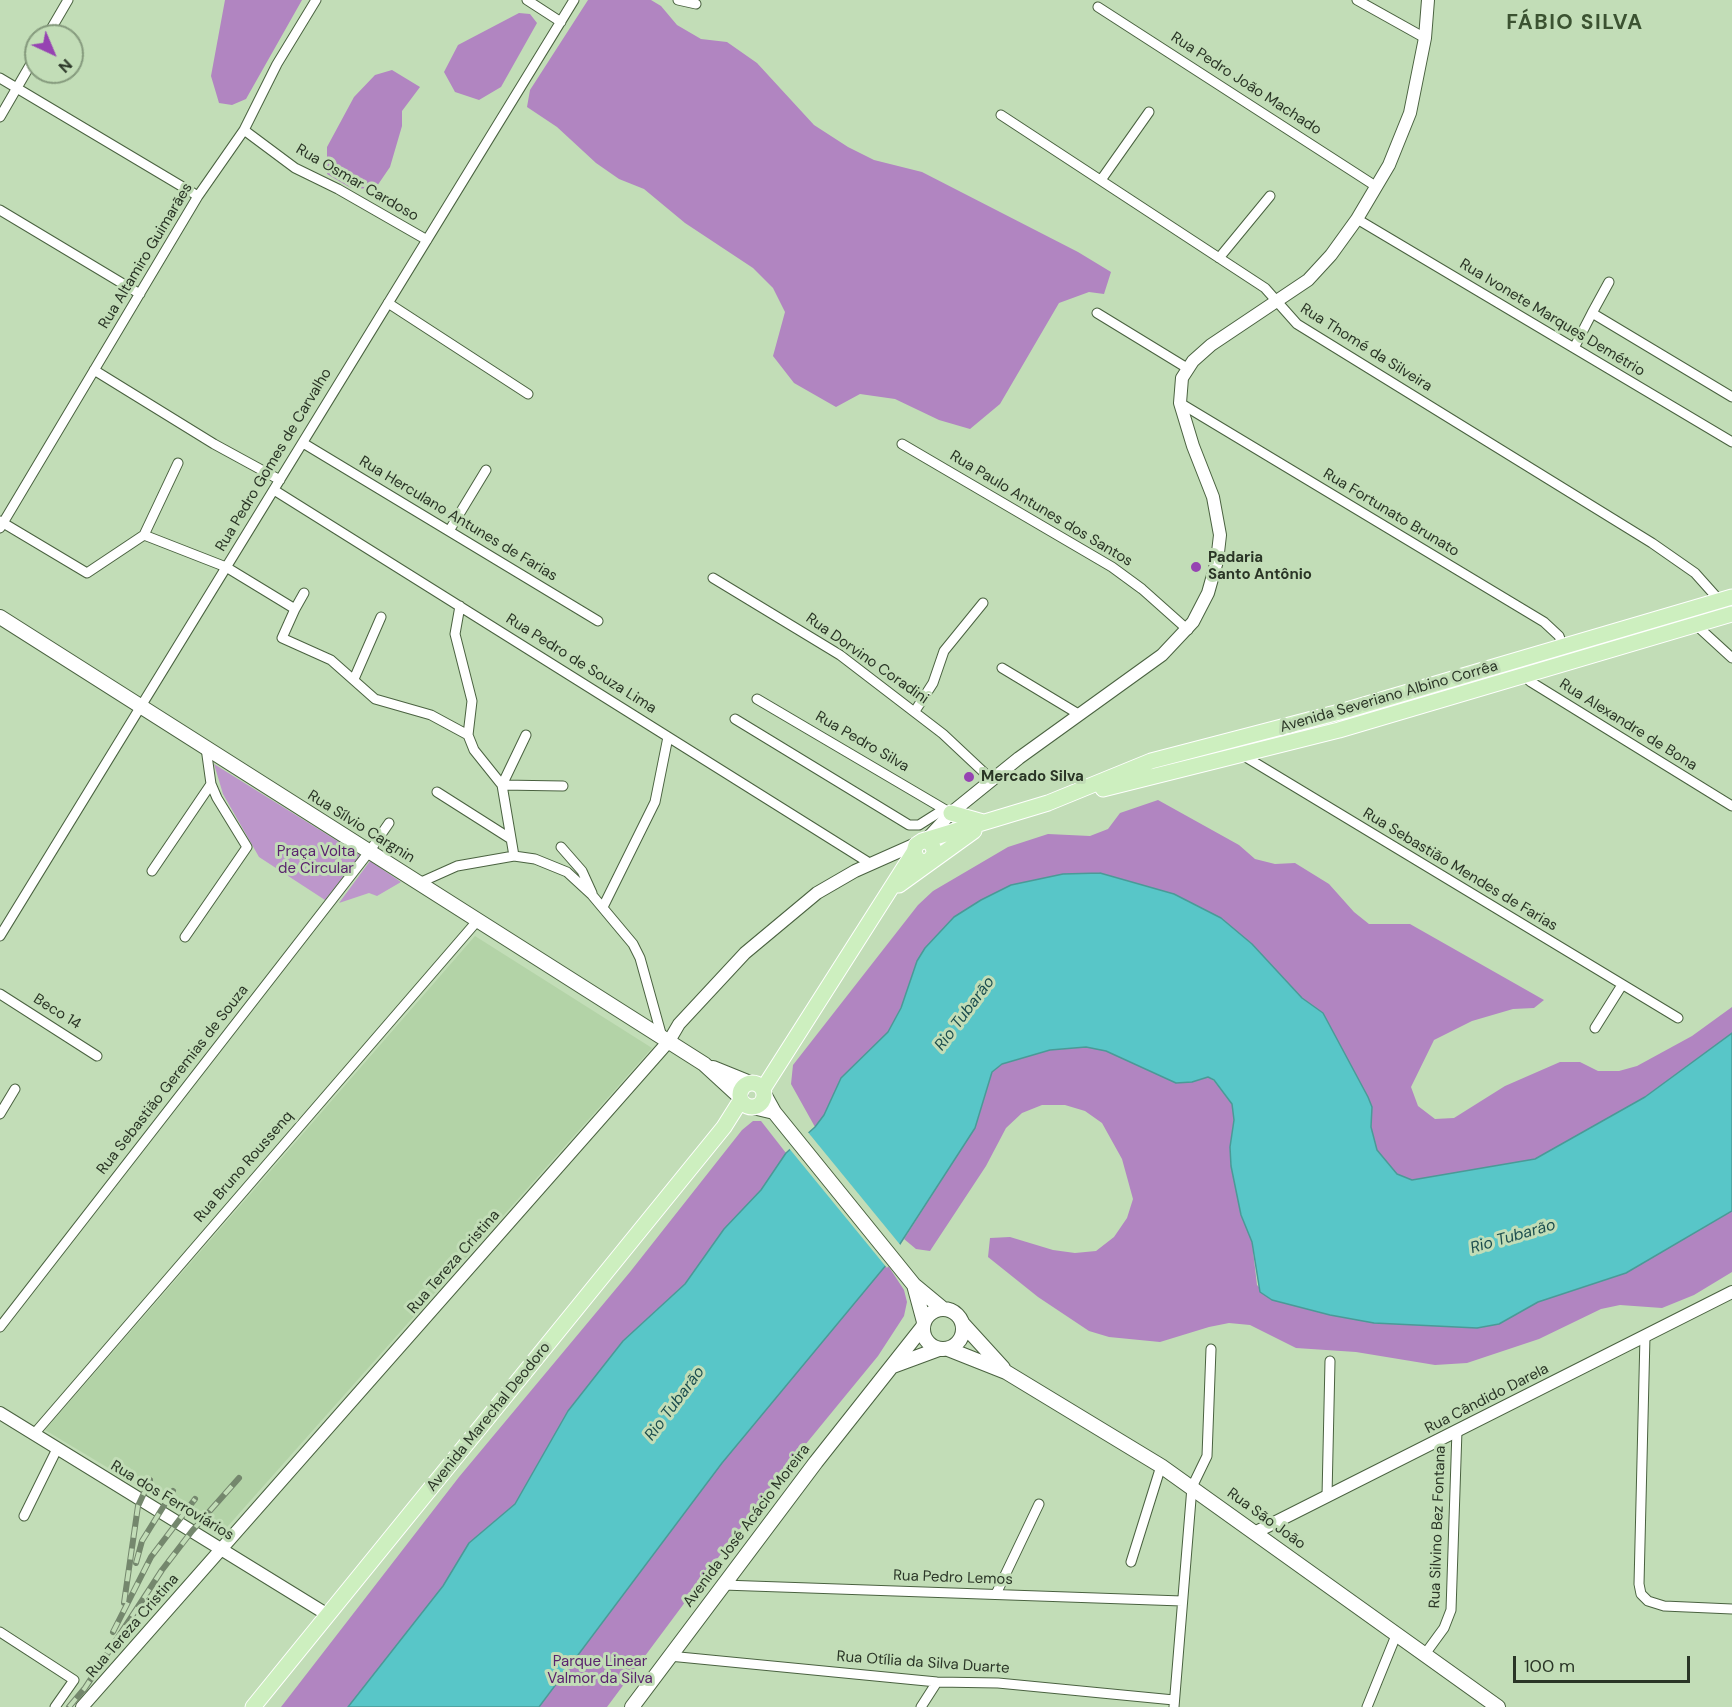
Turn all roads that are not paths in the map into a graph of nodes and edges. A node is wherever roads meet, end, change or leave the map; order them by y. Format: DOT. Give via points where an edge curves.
graph roads {
  1 [pos="68,0"];
  2 [pos="316,0"];
  3 [pos="527,0"];
  4 [pos="574,0"];
  5 [pos="678,0"];
  6 [pos="1357,0"];
  7 [pos="1428,0"];
  8 [pos="696,4"];
  9 [pos="1098,7"];
  10 [pos="561,21"];
  11 [pos="54,24"];
  12 [pos="1425,38"];
  13 [pos="24,76"];
  14 [pos="0,78"];
  15 [pos="17,88"];
  16 [pos="1149,112"];
  17 [pos="1001,115"];
  18 [pos="0,117"];
  19 [pos="244,130"];
  20 [pos="1101,180"];
  21 [pos="1377,187"];
  22 [pos="198,196"];
  23 [pos="1270,196"];
  24 [pos="0,210"];
  25 [pos="1357,219"];
  26 [pos="427,240"];
  27 [pos="1219,258"];
  28 [pos="1609,282"];
  29 [pos="140,294"];
  30 [pos="1277,302"];
  31 [pos="388,303"];
  32 [pos="1097,313"];
  33 [pos="1592,313"];
  34 [pos="1574,348"];
  35 [pos="1187,368"];
  36 [pos="94,370"];
  37 [pos="528,394"];
  38 [pos="1732,397"];
  39 [pos="1180,404"];
  40 [pos="1732,442"];
  41 [pos="303,443"];
  42 [pos="902,444"];
  43 [pos="178,463"];
  44 [pos="486,470"];
  45 [pos="280,480"];
  46 [pos="274,489"];
  47 [pos="1,524"];
  48 [pos="449,531"];
  49 [pos="144,535"];
  50 [pos="226,567"];
  51 [pos="713,578"];
  52 [pos="304,593"];
  53 [pos="1726,599"];
  54 [pos="983,603"];
  55 [pos="460,606"];
  56 [pos="295,609"];
  57 [pos="1732,615"];
  58 [pos="0,617"];
  59 [pos="381,617"];
  60 [pos="598,621"];
  61 [pos="1696,625"];
  62 [pos="1188,630"];
  63 [pos="1564,646"];
  64 [pos="1732,658"];
  65 [pos="1518,660"];
  66 [pos="1569,663"];
  67 [pos="1002,668"];
  68 [pos="1524,676"];
  69 [pos="354,679"];
  70 [pos="757,699"];
  71 [pos="1373,703"];
  72 [pos="141,706"];
  73 [pos="915,711"];
  74 [pos="1080,715"];
  75 [pos="735,719"];
  76 [pos="1376,719"];
  77 [pos="468,735"];
  78 [pos="526,735"];
  79 [pos="668,737"];
  80 [pos="1235,739"];
  81 [pos="206,748"];
  82 [pos="1240,755"];
  83 [pos="992,780"];
  84 [pos="211,784"];
  85 [pos="502,785"];
  86 [pos="563,786"];
  87 [pos="437,792"];
  88 [pos="1048,802"];
  89 [pos="1732,806"];
  90 [pos="951,813"];
  91 [pos="389,823"];
  92 [pos="986,823"];
  93 [pos="511,839"];
  94 [pos="919,845"];
  95 [pos="561,847"];
  96 [pos="369,852"];
  97 [pos="514,856"];
  98 [pos="930,860"];
  99 [pos="871,864"];
  100 [pos="152,872"];
  101 [pos="419,883"];
  102 [pos="592,895"];
  103 [pos="883,900"];
  104 [pos="603,907"];
  105 [pos="478,921"];
  106 [pos="0,936"];
  107 [pos="185,936"];
  108 [pos="1622,985"];
  109 [pos="0,994"];
  110 [pos="1678,1018"];
  111 [pos="1595,1028"];
  112 [pos="665,1039"];
  113 [pos="97,1056"];
  114 [pos="704,1064"];
  115 [pos="758,1087"];
  116 [pos="15,1089"];
  117 [pos="746,1103"];
  118 [pos="0,1114"];
  119 [pos="777,1116"];
  120 [pos="910,1280"];
  121 [pos="1732,1292"];
  122 [pos="943,1309"];
  123 [pos="962,1323"];
  124 [pos="923,1325"];
  125 [pos="0,1327"];
  126 [pos="1645,1336"];
  127 [pos="1210,1348"];
  128 [pos="943,1349"];
  129 [pos="1330,1361"];
  130 [pos="891,1367"];
  131 [pos="1006,1372"];
  132 [pos="0,1414"];
  133 [pos="1457,1430"];
  134 [pos="34,1434"];
  135 [pos="57,1449"];
  136 [pos="1161,1466"];
  137 [pos="1192,1487"];
  138 [pos="1327,1496"];
  139 [pos="1039,1504"];
  140 [pos="24,1516"];
  141 [pos="1256,1532"];
  142 [pos="221,1549"];
  143 [pos="1131,1562"];
  144 [pos="723,1585"];
  145 [pos="996,1594"];
  146 [pos="1182,1601"];
  147 [pos="1732,1609"];
  148 [pos="328,1615"];
  149 [pos="0,1632"];
  150 [pos="1397,1634"];
  151 [pos="1425,1654"];
  152 [pos="669,1656"];
  153 [pos="937,1682"];
  154 [pos="1174,1704"];
  155 [pos="55,1707"];
  156 [pos="82,1707"];
  157 [pos="253,1707"];
  158 [pos="632,1707"];
  159 [pos="921,1707"];
  160 [pos="1367,1707"];
  161 [pos="1498,1707"];
  1 -- 11 [label="street"];
  2 -- 19 [label="street, Rua Altamiro Guimarães" via="277,64"];
  3 -- 10 [label="street"];
  4 -- 10 [label="street, Rua Pedro Gomes de Carvalho"];
  5 -- 8 [label="street"];
  6 -- 12 [label="street"];
  7 -- 12 [label="street"];
  9 -- 21 [label="street, Rua Pedro João Machado"];
  10 -- 26 [label="street, Rua Pedro Gomes de Carvalho"];
  12 -- 21 [label="street" via="1410,113"];
  13 -- 15 [label="street"];
  14 -- 15 [label="street"];
  15 -- 18 [label="street"];
  15 -- 22 [label="street"];
  16 -- 20 [label="street"];
  17 -- 20 [label="street, Rua Thomé da Silveira"];
  19 -- 22 [label="street, Rua Altamiro Guimarães"];
  19 -- 26 [label="street, Rua Osmar Cardoso" via="301,171"];
  20 -- 27 [label="street, Rua Thomé da Silveira"];
  21 -- 25 [label="street"];
  22 -- 29 [label="street, Rua Altamiro Guimarães"];
  23 -- 27 [label="street"];
  24 -- 29 [label="street"];
  25 -- 30 [label="street" via="1318,270"];
  25 -- 34 [label="street, Rua Ivonete Marques Demétrio"];
  26 -- 31 [label="street, Rua Pedro Gomes de Carvalho"];
  27 -- 30 [label="street, Rua Thomé da Silveira" via="1265,288"];
  28 -- 33 [label="street"];
  29 -- 36 [label="street, Rua Altamiro Guimarães"];
  30 -- 35 [label="street" via="1211,345"];
  30 -- 53 [label="street, Rua Thomé da Silveira" via="1297,324 1652,543"];
  31 -- 37 [label="street"];
  31 -- 41 [label="street, Rua Pedro Gomes de Carvalho"];
  32 -- 35 [label="street"];
  33 -- 34 [label="street"];
  33 -- 38 [label="street"];
  34 -- 40 [label="street, Rua Ivonete Marques Demétrio"];
  35 -- 39 [label="street"];
  36 -- 45 [label="street"];
  36 -- 47 [label="street, Rua Altamiro Guimarães"];
  39 -- 62 [label="street" via="1213,497 1220,535 1208,593"];
  39 -- 63 [label="street, Rua Fortunato Brunato" via="1544,622"];
  41 -- 45 [label="street, Rua Pedro Gomes de Carvalho"];
  41 -- 48 [label="street, Rua Herculano Antunes de Farias"];
  42 -- 62 [label="street, Rua Paulo Antunes dos Santos" via="1112,567"];
  43 -- 49 [label="street"];
  44 -- 48 [label="street"];
  45 -- 46 [label="street, Rua Pedro Gomes de Carvalho"];
  46 -- 50 [label="street, Rua Pedro Gomes de Carvalho"];
  46 -- 55 [label="street, Rua Pedro de Souza Lima"];
  47 -- 49 [label="street" via="87,573"];
  48 -- 60 [label="street, Rua Herculano Antunes de Farias"];
  49 -- 50 [label="street"];
  50 -- 56 [label="street"];
  50 -- 72 [label="street, Rua Pedro Gomes de Carvalho"];
  51 -- 73 [label="street, Rua Dorvino Coradini" via="819,641"];
  52 -- 56 [label="street"];
  53 -- 61 [label="main road"];
  53 -- 63 [label="main road, Avenida Severiano Albino Corrêa"];
  54 -- 73 [label="street" via="944,651 933,683"];
  55 -- 77 [label="street" via="455,634 472,701"];
  55 -- 79 [label="street, Rua Pedro de Souza Lima"];
  56 -- 69 [label="street" via="282,638 321,654"];
  57 -- 61 [label="main road, Avenida Severiano Albino Corrêa"];
  58 -- 72 [label="main road, Rua Sílvio Cargnin"];
  59 -- 69 [label="street"];
  61 -- 64 [label="street"];
  61 -- 66 [label="main road, Avenida Severiano Albino Corrêa"];
  62 -- 74 [label="street" via="1162,655"];
  63 -- 65 [label="main road, Avenida Severiano Albino Corrêa"];
  63 -- 66 [label="street, Rua Fortunato Brunato"];
  65 -- 68 [label="street"];
  65 -- 71 [label="main road, Avenida Severiano Albino Corrêa"];
  66 -- 68 [label="main road, Avenida Severiano Albino Corrêa"];
  67 -- 74 [label="street"];
  68 -- 76 [label="main road, Avenida Severiano Albino Corrêa"];
  68 -- 89 [label="street, Rua Alexandre de Bona"];
  69 -- 77 [label="street" via="375,699 431,716"];
  70 -- 90 [label="street, Rua Pedro Silva"];
  71 -- 76 [label="main road"];
  71 -- 80 [label="main road, Avenida Severiano Albino Corrêa"];
  72 -- 81 [label="main road, Rua Sílvio Cargnin"];
  72 -- 106 [label="street, Rua Pedro Gomes de Carvalho"];
  73 -- 83 [label="street, Rua Dorvino Coradini"];
  74 -- 83 [label="street"];
  75 -- 90 [label="street" via="909,825 919,825 938,813"];
  76 -- 82 [label="main road, Avenida Severiano Albino Corrêa"];
  77 -- 85 [label="street" via="474,750"];
  78 -- 85 [label="street"];
  79 -- 99 [label="street, Rua Pedro de Souza Lima"];
  79 -- 104 [label="street" via="655,802"];
  80 -- 82 [label="street"];
  80 -- 88 [label="main road, Avenida Severiano Albino Corrêa" via="1151,761"];
  81 -- 84 [label="street"];
  81 -- 96 [label="main road, Rua Sílvio Cargnin"];
  82 -- 88 [label="main road, Avenida Severiano Albino Corrêa"];
  82 -- 108 [label="street, Rua Sebastião Mendes de Farias"];
  83 -- 90 [label="street"];
  84 -- 100 [label="street"];
  84 -- 107 [label="street" via="247,847"];
  85 -- 86 [label="street"];
  85 -- 93 [label="street"];
  87 -- 93 [label="street"];
  88 -- 92 [label="main road, Avenida Severiano Albino Corrêa"];
  90 -- 92 [label="main road"];
  90 -- 94 [label="street"];
  91 -- 96 [label="street, Rua Sebastião Geremias de Souza"];
  92 -- 94 [label="main road, Avenida Severiano Albino Corrêa"];
  92 -- 98 [label="main road, Avenida Severiano Albino Corrêa"];
  93 -- 97 [label="street"];
  94 -- 98 [label="main road" via="935,849"];
  94 -- 99 [label="street, Rua Tereza Cristina"];
  94 -- 103 [label="main road"];
  95 -- 102 [label="street" via="582,871"];
  96 -- 101 [label="main road, Rua Sílvio Cargnin"];
  96 -- 125 [label="street, Rua Sebastião Geremias de Souza"];
  97 -- 101 [label="street" via="457,866"];
  97 -- 102 [label="street" via="535,859 567,872"];
  98 -- 103 [label="main road"];
  99 -- 112 [label="street, Rua Tereza Cristina" via="817,893 766,934"];
  101 -- 105 [label="main road, Rua Sílvio Cargnin"];
  102 -- 104 [label="street"];
  103 -- 115 [label="main road" via="820,1004"];
  104 -- 112 [label="street" via="640,958"];
  105 -- 112 [label="main road, Rua Sílvio Cargnin"];
  105 -- 134 [label="street, Rua Bruno Roussenq"];
  108 -- 110 [label="street, Rua Sebastião Mendes de Farias"];
  108 -- 111 [label="street"];
  109 -- 113 [label="street, Beco 14"];
  112 -- 114 [label="main road, Rua Sílvio Cargnin"];
  112 -- 142 [label="street, Rua Tereza Cristina"];
  114 -- 115 [label="main road, Rua Sílvio Cargnin"];
  114 -- 117 [label="main road, Rua Sílvio Cargnin"];
  115 -- 117 [label="main road" via="743,1087"];
  115 -- 117 [label="main road" via="763,1101"];
  115 -- 119 [label="main road"];
  116 -- 118 [label="street"];
  117 -- 119 [label="main road"];
  117 -- 148 [label="main road, Avenida Marechal Deodoro"];
  119 -- 120 [label="main road"];
  120 -- 122 [label="main road"];
  120 -- 124 [label="main road"];
  121 -- 126 [label="street, Rua Cândido Darela"];
  122 -- 123 [label="main road" via="955,1313"];
  122 -- 124 [label="main road" via="932,1312"];
  123 -- 128 [label="main road" via="959,1342"];
  123 -- 131 [label="main road, Rua São João"];
  124 -- 128 [label="main road" via="925,1339"];
  124 -- 130 [label="main road, Avenida José Acácio Moreira"];
  126 -- 133 [label="street, Rua Cândido Darela"];
  126 -- 147 [label="street" via="1641,1594 1664,1606"];
  127 -- 137 [label="street" via="1207,1456"];
  128 -- 130 [label="main road"];
  128 -- 131 [label="main road, Rua São João"];
  129 -- 138 [label="street"];
  130 -- 144 [label="main road, Avenida José Acácio Moreira"];
  131 -- 136 [label="main road, Rua São João"];
  132 -- 134 [label="street, Rua dos Ferroviários"];
  133 -- 138 [label="street, Rua Cândido Darela"];
  133 -- 151 [label="street, Rua Silvino Bez Fontana" via="1450,1610 1444,1628"];
  134 -- 135 [label="street, Rua dos Ferroviários"];
  135 -- 140 [label="street"];
  135 -- 142 [label="street, Rua dos Ferroviários"];
  136 -- 137 [label="main road, Rua São João"];
  136 -- 143 [label="street"];
  137 -- 141 [label="main road, Rua São João"];
  137 -- 146 [label="street"];
  138 -- 141 [label="street, Rua Cândido Darela"];
  139 -- 145 [label="street"];
  141 -- 150 [label="main road, Rua São João"];
  142 -- 148 [label="street, Rua dos Ferroviários"];
  142 -- 156 [label="street, Rua Tereza Cristina"];
  144 -- 145 [label="street, Rua Pedro Lemos"];
  144 -- 152 [label="main road, Avenida José Acácio Moreira"];
  145 -- 146 [label="street, Rua Pedro Lemos"];
  146 -- 154 [label="street"];
  148 -- 157 [label="main road, Avenida Marechal Deodoro"];
  149 -- 155 [label="street, Rua Tereza Cristina" via="74,1680"];
  150 -- 151 [label="main road, Rua São João"];
  150 -- 160 [label="street"];
  151 -- 161 [label="main road, Rua São João"];
  152 -- 153 [label="street, Rua Otília da Silva Duarte"];
  152 -- 158 [label="main road, Avenida José Acácio Moreira"];
  153 -- 154 [label="street, Rua Otília da Silva Duarte" via="998,1683"];
  153 -- 159 [label="street"];
}
